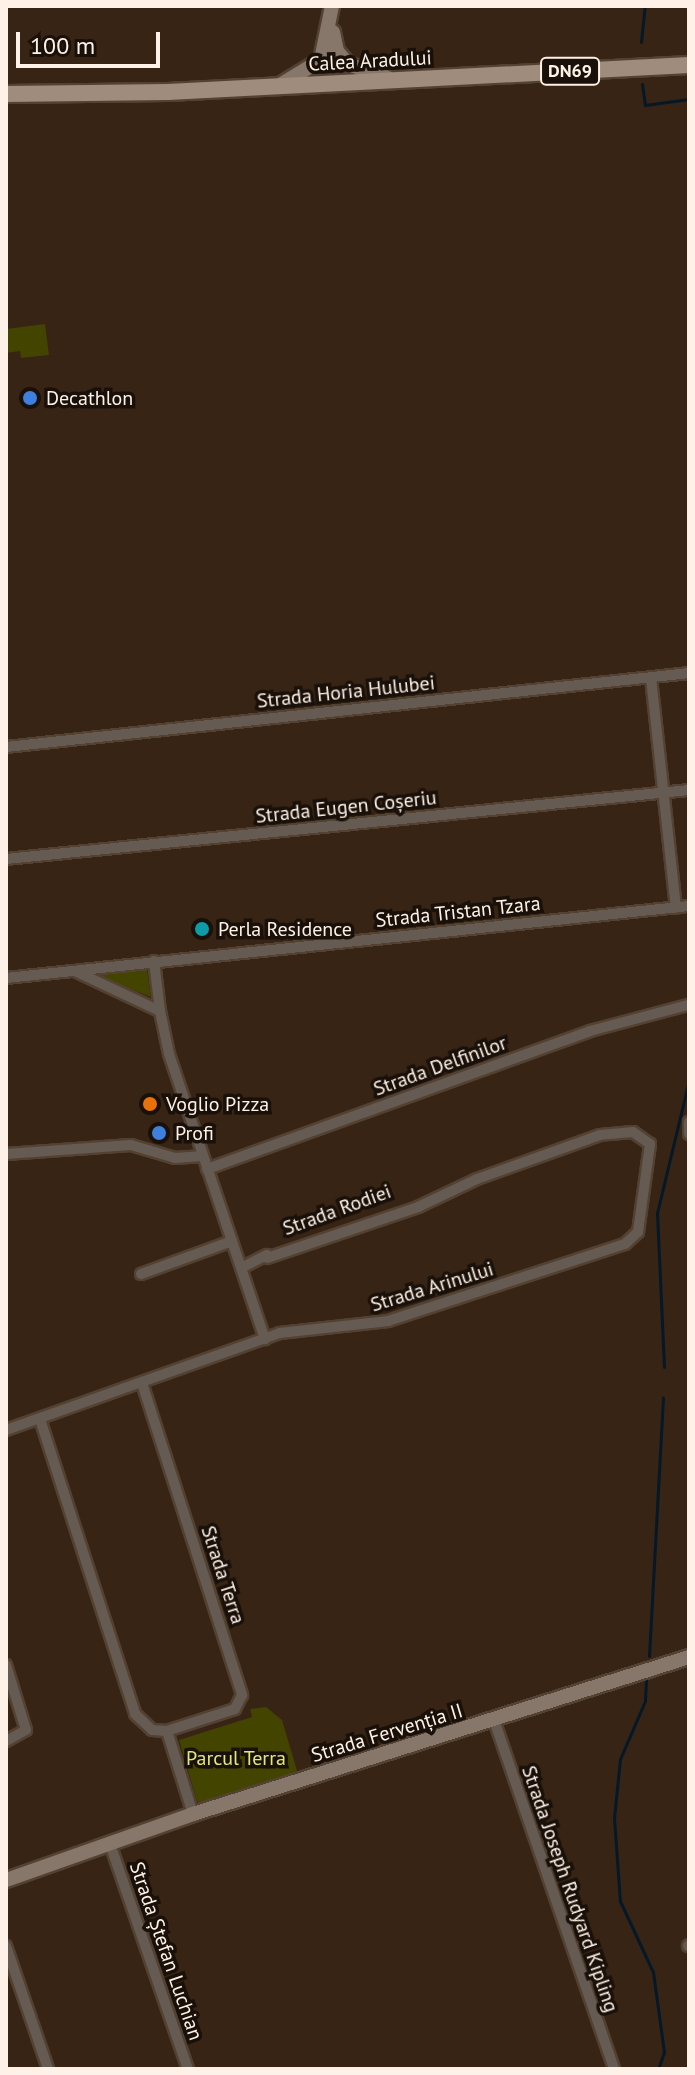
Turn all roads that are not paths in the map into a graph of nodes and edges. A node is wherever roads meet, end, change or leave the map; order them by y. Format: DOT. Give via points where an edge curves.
graph roads {
  1 [pos="332,6"];
  2 [pos="331,27"];
  3 [pos="689,65"];
  4 [pos="392,80"];
  5 [pos="276,86"];
  6 [pos="6,94"];
  7 [pos="689,673"];
  8 [pos="651,678"];
  9 [pos="6,747"];
  10 [pos="689,790"];
  11 [pos="662,794"];
  12 [pos="6,859"];
  13 [pos="689,906"];
  14 [pos="676,908"];
  15 [pos="154,961"];
  16 [pos="77,972"];
  17 [pos="6,978"];
  18 [pos="688,1005"];
  19 [pos="160,1011"];
  20 [pos="689,1122"];
  21 [pos="689,1134"];
  22 [pos="648,1140"];
  23 [pos="6,1154"];
  24 [pos="203,1156"];
  25 [pos="207,1169"];
  26 [pos="232,1241"];
  27 [pos="241,1268"];
  28 [pos="141,1274"];
  29 [pos="265,1339"];
  30 [pos="142,1383"];
  31 [pos="40,1419"];
  32 [pos="6,1430"];
  33 [pos="689,1657"];
  34 [pos="6,1665"];
  35 [pos="494,1720"];
  36 [pos="167,1731"];
  37 [pos="6,1741"];
  38 [pos="193,1814"];
  39 [pos="110,1844"];
  40 [pos="6,1880"];
  41 [pos="6,1946"];
  42 [pos="48,2069"];
  43 [pos="188,2069"];
  44 [pos="614,2069"];
  1 -- 2 [label="street"];
  2 -- 4 [label="street" via="337,51 348,64"];
  2 -- 5 [label="street" via="321,60"];
  3 -- 4 [label="main road, Calea Aradului / DN69"];
  4 -- 5 [label="main road, Calea Aradului / DN69"];
  5 -- 6 [label="main road, Calea Aradului / DN69"];
  7 -- 8 [label="street, Strada Horia Hulubei"];
  8 -- 9 [label="street, Strada Horia Hulubei"];
  8 -- 11 [label="street"];
  10 -- 11 [label="street, Strada Eugen Coșeriu"];
  11 -- 12 [label="street, Strada Eugen Coșeriu"];
  11 -- 14 [label="street"];
  13 -- 14 [label="street, Strada Tristan Tzara"];
  14 -- 15 [label="street, Strada Tristan Tzara"];
  15 -- 16 [label="street, Strada Tristan Tzara"];
  15 -- 19 [label="street"];
  16 -- 17 [label="street, Strada Tristan Tzara"];
  16 -- 19 [label="street"];
  18 -- 25 [label="street, Strada Delfinilor" via="590,1031"];
  19 -- 24 [label="street"];
  20 -- 21 [label="street"];
  22 -- 27 [label="street, Strada Rodiei" via="633,1132 607,1137"];
  22 -- 29 [label="street, Strada Arinului" via="638,1232 631,1241 388,1321 363,1327 305,1327"];
  23 -- 24 [label="street" via="131,1145 175,1158"];
  24 -- 25 [label="street"];
  25 -- 26 [label="street"];
  26 -- 27 [label="street"];
  26 -- 28 [label="street"];
  27 -- 29 [label="street"];
  29 -- 30 [label="street, Strada Arinului"];
  30 -- 31 [label="street, Strada Arinului"];
  30 -- 36 [label="street, Strada Terra" via="242,1695 235,1709"];
  31 -- 32 [label="street, Strada Arinului"];
  31 -- 36 [label="street" via="135,1714 152,1730"];
  33 -- 35 [label="street, Strada Fervenția II"];
  34 -- 37 [label="street" via="26,1726 24,1733"];
  35 -- 38 [label="street, Strada Fervenția II"];
  35 -- 44 [label="street, Strada Joseph Rudyard Kipling"];
  36 -- 38 [label="street"];
  38 -- 39 [label="street, Strada Fervenția II"];
  39 -- 40 [label="street, Strada Fervenția II"];
  39 -- 43 [label="street, Strada Ștefan Luchian"];
  41 -- 42 [label="street"];
}
